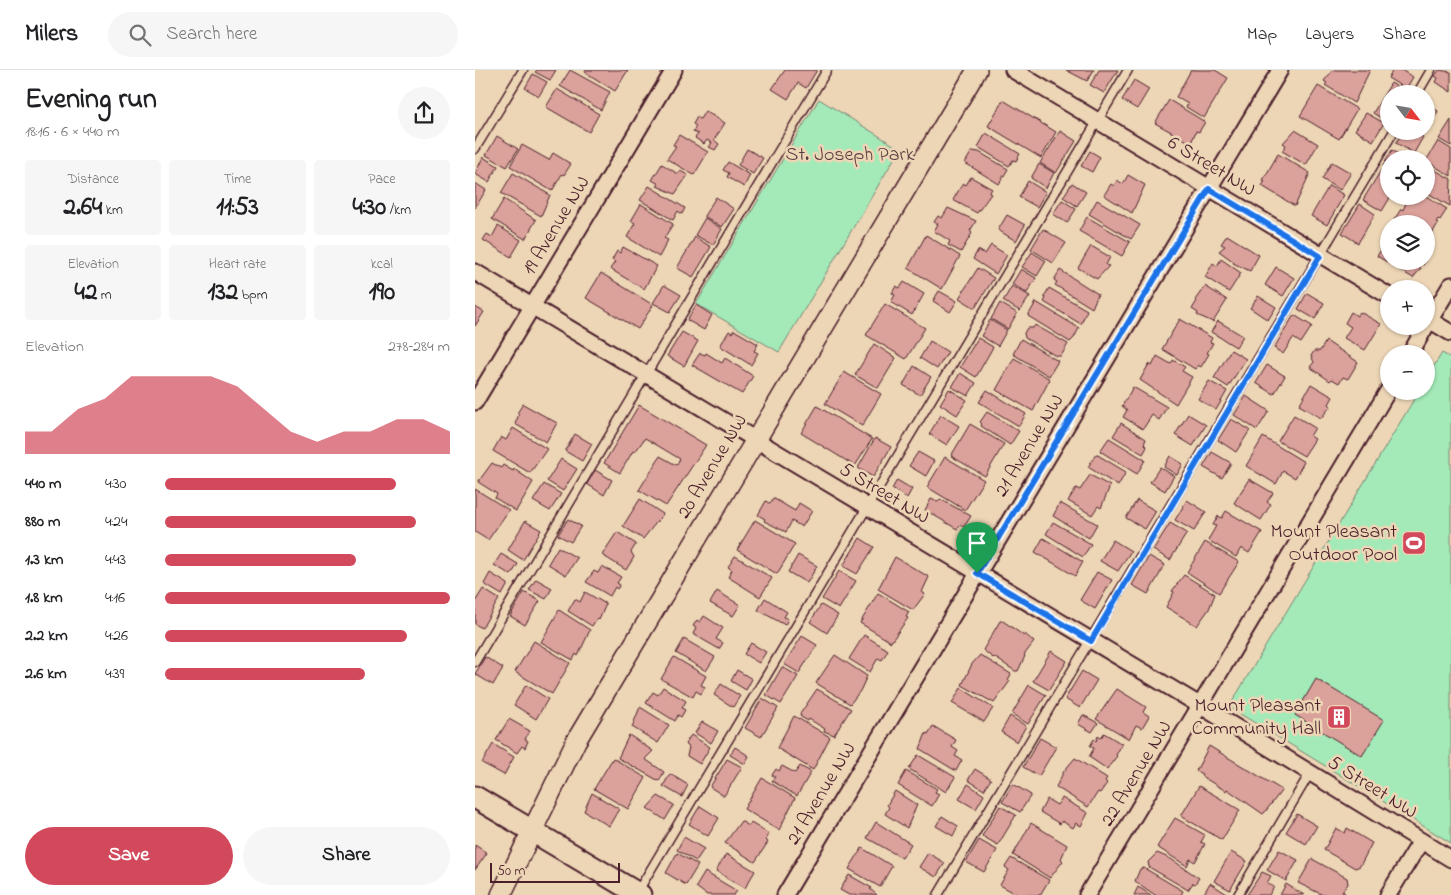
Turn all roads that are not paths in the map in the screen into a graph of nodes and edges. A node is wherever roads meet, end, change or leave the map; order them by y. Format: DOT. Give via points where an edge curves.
graph roads {
  1 [pos="523,70"];
  2 [pos="673,70"];
  3 [pos="827,70"];
  4 [pos="977,70"];
  5 [pos="1013,70"];
  6 [pos="1128,70"];
  7 [pos="1280,70"];
  8 [pos="1431,70"];
  9 [pos="1422,85"];
  10 [pos="1098,121"];
  11 [pos="1389,140"];
  12 [pos="475,149"];
  13 [pos="1209,189"];
  14 [pos="1320,256"];
  15 [pos="475,272"];
  16 [pos="1451,285"];
  17 [pos="1380,291"];
  18 [pos="533,307"];
  19 [pos="1435,310"];
  20 [pos="1435,326"];
  21 [pos="1451,333"];
  22 [pos="646,375"];
  23 [pos="1382,400"];
  24 [pos="475,402"];
  25 [pos="755,440"];
  26 [pos="867,508"];
  27 [pos="977,573"];
  28 [pos="1091,641"];
  29 [pos="475,662"];
  30 [pos="1201,706"];
  31 [pos="1310,773"];
  32 [pos="475,797"];
  33 [pos="533,832"];
  34 [pos="1421,841"];
  35 [pos="1451,859"];
  36 [pos="638,894"];
  37 [pos="501,895"];
  38 [pos="785,895"];
  39 [pos="938,895"];
  40 [pos="1087,895"];
  41 [pos="1238,895"];
  42 [pos="1388,895"];
  1 -- 12 [label="lane"];
  2 -- 18 [label="street, 19 Avenue NW"];
  3 -- 22 [label="lane"];
  4 -- 25 [label="street, 20 Avenue NW"];
  5 -- 10 [label="street, 6 Street NW"];
  6 -- 10 [label="lane"];
  7 -- 13 [label="street, 21 Avenue NW"];
  8 -- 9 [label="lane"];
  10 -- 13 [label="street, 6 Street NW"];
  10 -- 26 [label="lane"];
  11 -- 14 [label="lane"];
  13 -- 14 [label="street, 6 Street NW"];
  13 -- 27 [label="street, 21 Avenue NW"];
  14 -- 17 [label="street, 6 Street NW"];
  14 -- 28 [label="lane"];
  15 -- 18 [label="street, 5 Street NW"];
  16 -- 19 [label="street"];
  18 -- 22 [label="street, 5 Street NW"];
  18 -- 24 [label="street, 19 Avenue NW"];
  20 -- 21 [label="street"];
  22 -- 25 [label="street, 5 Street NW"];
  22 -- 29 [label="lane"];
  23 -- 30 [label="street, 22 Avenue NW"];
  25 -- 26 [label="street, 5 Street NW"];
  25 -- 33 [label="street, 20 Avenue NW" via="576,741"];
  26 -- 27 [label="street, 5 Street NW"];
  26 -- 36 [label="lane"];
  27 -- 28 [label="street, 5 Street NW"];
  27 -- 38 [label="street, 21 Avenue NW"];
  28 -- 30 [label="street, 5 Street NW"];
  28 -- 39 [label="lane"];
  30 -- 31 [label="street, 5 Street NW"];
  30 -- 40 [label="street, 22 Avenue NW"];
  31 -- 34 [label="street, 5 Street NW"];
  31 -- 41 [label="lane"];
  32 -- 33 [label="main road"];
  33 -- 36 [label="main road"];
  33 -- 37 [label="street, 20 Avenue NW"];
  34 -- 35 [label="street, 5 Street NW"];
  34 -- 42 [label="street"];
}
